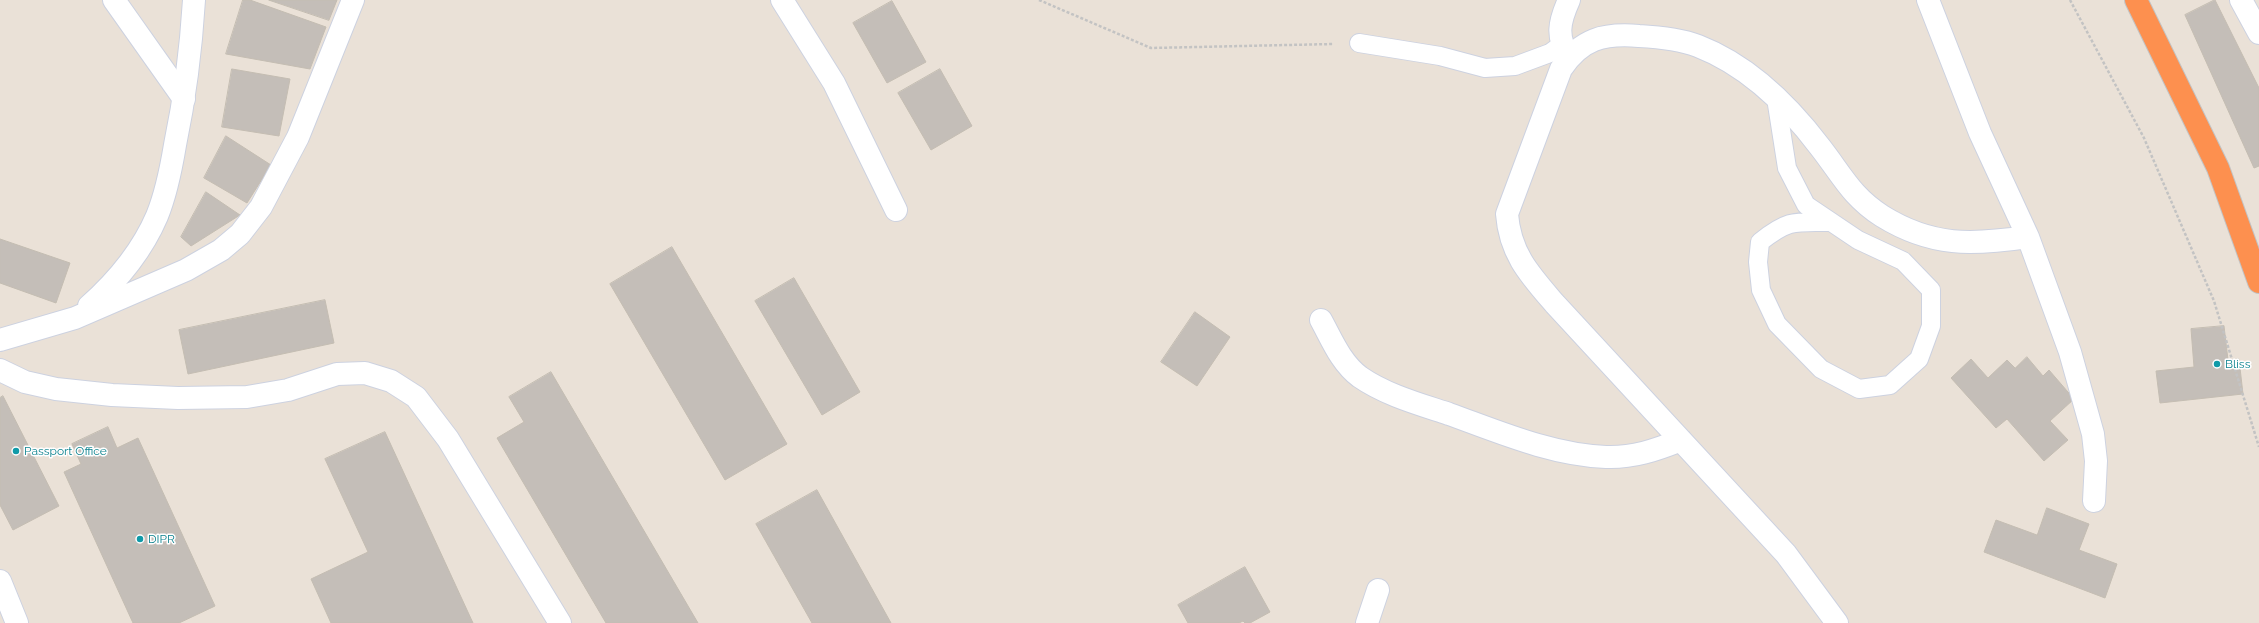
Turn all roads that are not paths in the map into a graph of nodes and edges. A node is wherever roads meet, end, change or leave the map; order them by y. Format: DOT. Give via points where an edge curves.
graph roads {
  1 [pos="114,0"];
  2 [pos="194,0"];
  3 [pos="352,0"];
  4 [pos="782,0"];
  5 [pos="1568,0"];
  6 [pos="1928,0"];
  7 [pos="2136,0"];
  8 [pos="2241,0"];
  9 [pos="2259,33"];
  10 [pos="1359,43"];
  11 [pos="1565,51"];
  12 [pos="1776,98"];
  13 [pos="184,99"];
  14 [pos="896,210"];
  15 [pos="1830,222"];
  16 [pos="2028,237"];
  17 [pos="2259,282"];
  18 [pos="75,318"];
  19 [pos="1321,320"];
  20 [pos="0,340"];
  21 [pos="0,370"];
  22 [pos="1681,440"];
  23 [pos="2094,501"];
  24 [pos="0,581"];
  25 [pos="1378,590"];
  26 [pos="17,623"];
  27 [pos="560,623"];
  28 [pos="1367,623"];
  29 [pos="1837,623"];
  1 -- 13 [label="street"];
  2 -- 13 [label="street"];
  3 -- 18 [label="street" via="298,137 260,207 240,234 221,250 186,270"];
  4 -- 14 [label="street" via="834,83"];
  5 -- 11 [label="street" via="1560,31"];
  6 -- 16 [label="street" via="1980,133"];
  7 -- 17 [label="highway" via="2218,168"];
  8 -- 9 [label="street"];
  10 -- 11 [label="lane" via="1440,56 1485,68 1515,66 1550,53"];
  11 -- 12 [label="street" via="1599,39 1631,35 1671,39 1718,55 1750,75"];
  11 -- 22 [label="street" via="1561,70 1507,214 1508,228 1514,248 1527,271"];
  12 -- 15 [label="lane" via="1787,168 1806,205"];
  12 -- 16 [label="street" via="1820,146 1857,198 1882,216 1925,237 1956,243 1985,243"];
  13 -- 18 [label="street" via="169,175 157,216 114,283"];
  15 -- 15 [label="lane" via="1858,240 1903,261 1931,290 1931,326 1919,359 1890,385 1860,389 1821,369 1777,324 1761,290 1758,262 1760,242 1790,222"];
  16 -- 23 [label="street" via="2070,352 2093,434 2096,461"];
  18 -- 20 [label="street"];
  19 -- 22 [label="street" via="1340,356 1360,377 1398,397 1513,437 1572,455 1607,457 1650,453"];
  21 -- 27 [label="street" via="25,382 56,389 178,398 247,397 288,390 337,374 365,373 391,381 416,397 448,438"];
  22 -- 29 [label="street" via="1786,554"];
  24 -- 26 [label="street"];
  25 -- 28 [label="street"];
}
